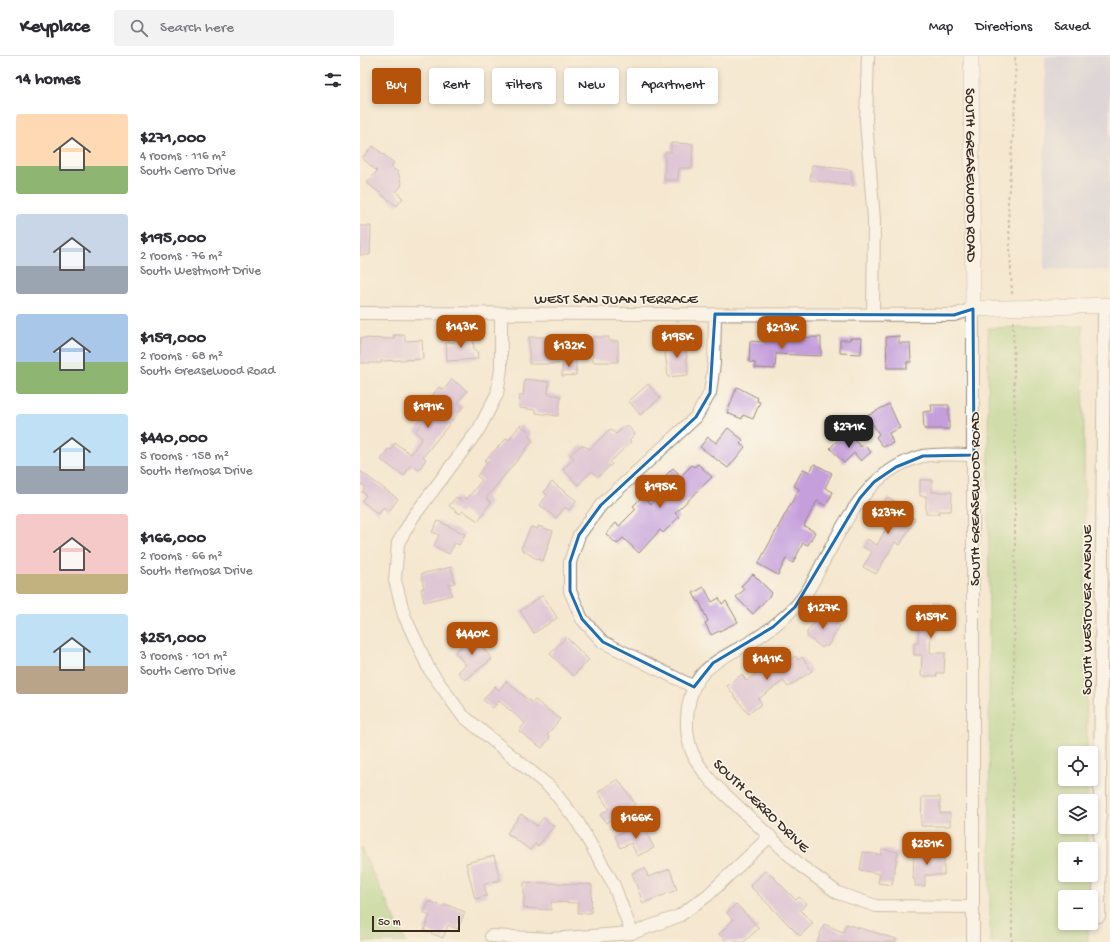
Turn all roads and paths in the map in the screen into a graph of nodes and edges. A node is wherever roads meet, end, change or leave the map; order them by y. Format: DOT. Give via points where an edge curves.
graph roads {
  1 [pos="868,56"];
  2 [pos="972,56"];
  3 [pos="1015,56"];
  4 [pos="1107,305"];
  5 [pos="1013,307"];
  6 [pos="973,308"];
  7 [pos="360,313"];
  8 [pos="714,314"];
  9 [pos="872,314"];
  10 [pos="501,315"];
  11 [pos="974,455"];
  12 [pos="694,687"];
  13 [pos="770,836"];
  14 [pos="973,908"];
  15 [pos="1099,916"];
  16 [pos="632,933"];
  17 [pos="491,936"];
  18 [pos="973,942"];
  19 [pos="1012,942"];
  1 -- 9 [label="street" via="866,121 874,220"];
  2 -- 6 [label="street, SOUTH GREASEWOOD ROAD"];
  3 -- 5 [label="path" via="1016,90 1008,203"];
  4 -- 5 [label="street"];
  4 -- 15 [label="street, SOUTH WESTOVER AVENUE"];
  5 -- 6 [label="street"];
  5 -- 19 [label="path" via="1016,505"];
  6 -- 9 [label="street, WEST SAN JUAN TERRACE" via="954,315"];
  6 -- 11 [label="street, SOUTH GREASEWOOD ROAD"];
  7 -- 10 [label="street, WEST SAN JUAN TERRACE"];
  8 -- 9 [label="street, WEST SAN JUAN TERRACE"];
  8 -- 10 [label="street, WEST SAN JUAN TERRACE"];
  8 -- 12 [label="street" via="714,363 710,393 696,416 601,505 578,535 570,562 570,591 582,619 603,642"];
  10 -- 16 [label="street" via="501,369 496,394 478,429 413,517 398,543 395,580 404,615 429,669 462,715 551,788 576,821 613,883"];
  11 -- 12 [label="street, SOUTH CERRO DRIVE" via="923,456 896,468 874,482 860,498 808,590 795,607 773,627 713,663"];
  11 -- 14 [label="street, SOUTH GREASEWOOD ROAD"];
  12 -- 13 [label="street, SOUTH CERRO DRIVE" via="688,705 689,747 700,768 712,782"];
  13 -- 14 [label="street, SOUTH CERRO DRIVE" via="801,866 838,893 876,906"];
  13 -- 16 [label="street" via="708,895 679,916"];
  14 -- 18 [label="street, SOUTH GREASEWOOD ROAD"];
  16 -- 17 [label="street" via="550,939"];
}
